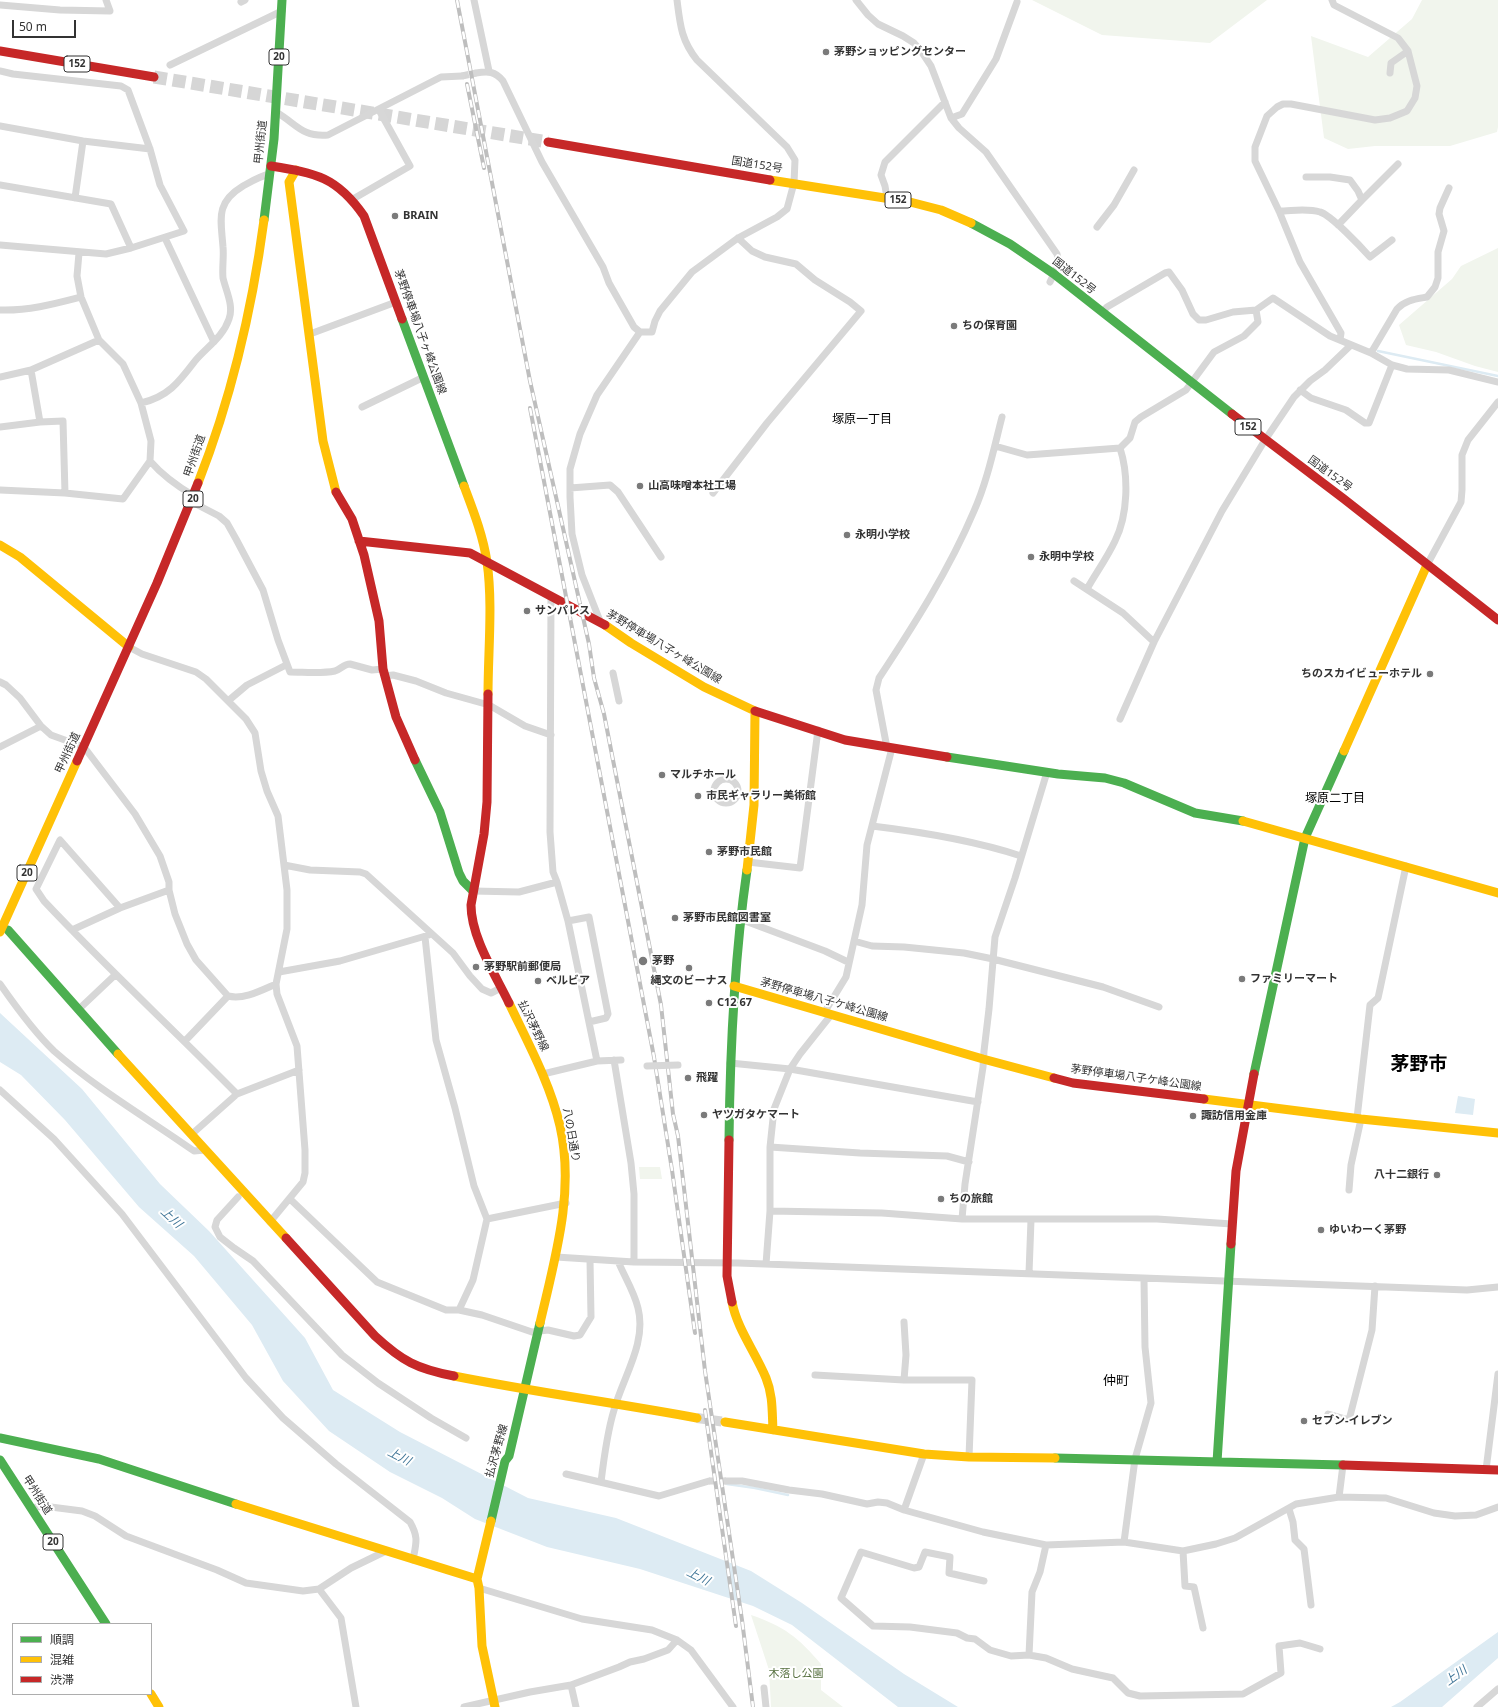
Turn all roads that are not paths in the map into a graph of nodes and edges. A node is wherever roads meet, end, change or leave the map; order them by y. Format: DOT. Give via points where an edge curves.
graph roads {
  1 [pos="106,0"];
  2 [pos="282,0"];
  3 [pos="474,0"];
  4 [pos="677,0"];
  5 [pos="856,0"];
  6 [pos="1332,0"];
  7 [pos="1017,2"];
  8 [pos="0,5"];
  9 [pos="282,11"];
  10 [pos="0,51"];
  11 [pos="1408,52"];
  12 [pos="170,65"];
  13 [pos="0,71"];
  14 [pos="489,71"];
  15 [pos="476,73"];
  16 [pos="1390,73"];
  17 [pos="462,76"];
  18 [pos="154,77"];
  19 [pos="945,102"];
  20 [pos="379,110"];
  21 [pos="276,112"];
  22 [pos="951,118"];
  23 [pos="0,126"];
  24 [pos="83,141"];
  25 [pos="548,142"];
  26 [pos="150,149"];
  27 [pos="1398,164"];
  28 [pos="271,170"];
  29 [pos="296,170"];
  30 [pos="1134,170"];
  31 [pos="1306,177"];
  32 [pos="794,183"];
  33 [pos="0,185"];
  34 [pos="1449,188"];
  35 [pos="75,198"];
  36 [pos="887,198"];
  37 [pos="353,199"];
  38 [pos="1362,200"];
  39 [pos="1279,210"];
  40 [pos="1338,225"];
  41 [pos="1097,227"];
  42 [pos="165,238"];
  43 [pos="738,238"];
  44 [pos="1392,240"];
  45 [pos="0,245"];
  46 [pos="131,248"];
  47 [pos="79,253"];
  48 [pos="1052,278"];
  49 [pos="81,297"];
  50 [pos="396,302"];
  51 [pos="0,310"];
  52 [pos="1256,310"];
  53 [pos="1102,312"];
  54 [pos="640,332"];
  55 [pos="310,334"];
  56 [pos="99,340"];
  57 [pos="1340,340"];
  58 [pos="214,342"];
  59 [pos="1351,345"];
  60 [pos="1371,353"];
  61 [pos="1392,365"];
  62 [pos="31,370"];
  63 [pos="0,377"];
  64 [pos="424,377"];
  65 [pos="1498,382"];
  66 [pos="1192,384"];
  67 [pos="1300,390"];
  68 [pos="1498,402"];
  69 [pos="141,403"];
  70 [pos="362,407"];
  71 [pos="1002,417"];
  72 [pos="40,422"];
  73 [pos="0,427"];
  74 [pos="1265,440"];
  75 [pos="995,446"];
  76 [pos="1120,448"];
  77 [pos="150,461"];
  78 [pos="570,488"];
  79 [pos="0,490"];
  80 [pos="65,493"];
  81 [pos="713,493"];
  82 [pos="193,499"];
  83 [pos="360,541"];
  84 [pos="0,545"];
  85 [pos="661,557"];
  86 [pos="487,562"];
  87 [pos="1427,565"];
  88 [pos="1074,581"];
  89 [pos="1086,588"];
  90 [pos="550,597"];
  91 [pos="1498,620"];
  92 [pos="600,621"];
  93 [pos="1154,642"];
  94 [pos="129,647"];
  95 [pos="286,665"];
  96 [pos="384,672"];
  97 [pos="613,673"];
  98 [pos="0,682"];
  99 [pos="228,701"];
  100 [pos="619,702"];
  101 [pos="489,705"];
  102 [pos="755,711"];
  103 [pos="1120,719"];
  104 [pos="41,726"];
  105 [pos="818,730"];
  106 [pos="551,735"];
  107 [pos="0,747"];
  108 [pos="84,747"];
  109 [pos="889,748"];
  110 [pos="1047,772"];
  111 [pos="872,826"];
  112 [pos="1305,838"];
  113 [pos="1021,856"];
  114 [pos="748,862"];
  115 [pos="284,865"];
  116 [pos="1406,866"];
  117 [pos="557,882"];
  118 [pos="169,890"];
  119 [pos="473,891"];
  120 [pos="1498,893"];
  121 [pos="120,908"];
  122 [pos="740,919"];
  123 [pos="568,921"];
  124 [pos="72,930"];
  125 [pos="4,931"];
  126 [pos="432,933"];
  127 [pos="425,937"];
  128 [pos="854,941"];
  129 [pos="993,959"];
  130 [pos="848,962"];
  131 [pos="279,972"];
  132 [pos="115,975"];
  133 [pos="0,984"];
  134 [pos="276,984"];
  135 [pos="734,986"];
  136 [pos="501,988"];
  137 [pos="228,996"];
  138 [pos="1159,1007"];
  139 [pos="78,1010"];
  140 [pos="828,1014"];
  141 [pos="589,1022"];
  142 [pos="185,1041"];
  143 [pos="983,1059"];
  144 [pos="597,1061"];
  145 [pos="730,1063"];
  146 [pos="678,1065"];
  147 [pos="647,1066"];
  148 [pos="790,1069"];
  149 [pos="299,1070"];
  150 [pos="543,1074"];
  151 [pos="0,1090"];
  152 [pos="237,1094"];
  153 [pos="978,1102"];
  154 [pos="1247,1105"];
  155 [pos="1359,1118"];
  156 [pos="1498,1133"];
  157 [pos="192,1134"];
  158 [pos="770,1147"];
  159 [pos="205,1150"];
  160 [pos="969,1162"];
  161 [pos="1348,1190"];
  162 [pos="238,1197"];
  163 [pos="290,1199"];
  164 [pos="566,1203"];
  165 [pos="770,1211"];
  166 [pos="487,1219"];
  167 [pos="962,1219"];
  168 [pos="1031,1220"];
  169 [pos="270,1222"];
  170 [pos="1232,1224"];
  171 [pos="556,1257"];
  172 [pos="590,1260"];
  173 [pos="618,1261"];
  174 [pos="634,1262"];
  175 [pos="727,1263"];
  176 [pos="766,1264"];
  177 [pos="1029,1274"];
  178 [pos="1144,1279"];
  179 [pos="1229,1281"];
  180 [pos="1375,1286"];
  181 [pos="1498,1287"];
  182 [pos="459,1310"];
  183 [pos="904,1322"];
  184 [pos="538,1331"];
  185 [pos="1498,1374"];
  186 [pos="816,1375"];
  187 [pos="904,1380"];
  188 [pos="525,1390"];
  189 [pos="1497,1394"];
  190 [pos="616,1403"];
  191 [pos="1328,1414"];
  192 [pos="697,1418"];
  193 [pos="725,1422"];
  194 [pos="773,1430"];
  195 [pos="0,1438"];
  196 [pos="466,1438"];
  197 [pos="924,1454"];
  198 [pos="969,1457"];
  199 [pos="0,1460"];
  200 [pos="1135,1460"];
  201 [pos="1217,1462"];
  202 [pos="1343,1465"];
  203 [pos="1486,1470"];
  204 [pos="1498,1470"];
  205 [pos="566,1474"];
  206 [pos="710,1481"];
  207 [pos="726,1481"];
  208 [pos="601,1482"];
  209 [pos="1339,1497"];
  210 [pos="1498,1507"];
  211 [pos="31,1508"];
  212 [pos="1289,1509"];
  213 [pos="904,1510"];
  214 [pos="1124,1542"];
  215 [pos="1046,1545"];
  216 [pos="1183,1551"];
  217 [pos="386,1552"];
  218 [pos="413,1560"];
  219 [pos="984,1581"];
  220 [pos="478,1584"];
  221 [pos="319,1589"];
  222 [pos="1311,1605"];
  223 [pos="105,1623"];
  224 [pos="1203,1628"];
  225 [pos="677,1640"];
  226 [pos="1320,1649"];
  227 [pos="1030,1655"];
  228 [pos="571,1685"];
  229 [pos="764,1688"];
  230 [pos="1498,1689"];
  231 [pos="152,1695"];
  232 [pos="494,1703"];
  233 [pos="159,1707"];
  234 [pos="356,1707"];
  235 [pos="464,1707"];
  236 [pos="576,1707"];
  237 [pos="733,1707"];
  238 [pos="766,1707"];
  239 [pos="1477,1707"];
  1 -- 8 [label="street" via="110,11"];
  2 -- 9 [label="main road, 甲州街道 / 20"];
  3 -- 14 [label="street"];
  4 -- 32 [label="street" via="680,26 688,49 787,147 794,160"];
  5 -- 19 [label="street" via="878,24 903,36 921,51 931,66"];
  6 -- 11 [label="street" via="1334,5 1398,38"];
  7 -- 22 [label="street" via="996,59 962,114"];
  9 -- 12 [label="street"];
  9 -- 21 [label="main road, 甲州街道 / 20"];
  10 -- 18 [label="main road, 152"];
  11 -- 16 [label="street" via="1391,63"];
  11 -- 39 [label="street" via="1416,86 1416,98 1407,111 1398,116 1375,120 1282,104 1267,116 1255,147 1255,161"];
  13 -- 26 [label="street" via="122,86 128,90"];
  14 -- 15 [label="street"];
  14 -- 54 [label="street" via="503,81 542,162 603,267 609,284 634,327"];
  17 -- 20 [label="street" via="441,77"];
  19 -- 22 [label="street"];
  19 -- 36 [label="street" via="885,162 881,175"];
  20 -- 21 [label="street" via="328,135 311,134 298,129"];
  20 -- 37 [label="street" via="410,166"];
  21 -- 28 [label="main road, 甲州街道 / 20"];
  22 -- 48 [label="street" via="986,152 1056,254 1059,263"];
  23 -- 24 [label="street"];
  24 -- 26 [label="street"];
  24 -- 35 [label="street"];
  25 -- 32 [label="main road, 国道152号 / 152"];
  26 -- 42 [label="street" via="160,185 184,231"];
  27 -- 38 [label="street"];
  28 -- 29 [label="main road, 茅野停車場八子ヶ峰公園線"];
  28 -- 58 [label="street" via="232,192 224,203 221,221 223,276 230,302 230,318"];
  28 -- 82 [label="main road, 甲州街道 / 20" via="256,270 236,367 217,432"];
  29 -- 37 [label="main road, 茅野停車場八子ヶ峰公園線" via="310,172 330,181"];
  29 -- 55 [label="main road" via="289,182"];
  30 -- 41 [label="street" via="1114,205"];
  31 -- 38 [label="street" via="1350,180"];
  32 -- 36 [label="main road, 国道152号 / 152"];
  32 -- 43 [label="street" via="786,209 777,217"];
  33 -- 35 [label="street"];
  34 -- 60 [label="street" via="1439,214 1444,231 1438,252 1438,278 1435,287 1428,297 1411,300 1397,309"];
  35 -- 46 [label="street" via="111,204"];
  36 -- 48 [label="main road, 国道152号 / 152" via="941,210 981,227 1010,244"];
  37 -- 50 [label="main road, 茅野停車場八子ヶ峰公園線" via="364,216"];
  38 -- 40 [label="street"];
  39 -- 40 [label="street" via="1322,212"];
  39 -- 57 [label="street" via="1300,262 1341,333"];
  40 -- 44 [label="street" via="1370,257"];
  42 -- 46 [label="street"];
  42 -- 58 [label="street"];
  43 -- 54 [label="street" via="692,272 660,311 652,332"];
  43 -- 81 [label="street" via="764,257 796,264 861,311 767,423"];
  45 -- 47 [label="street"];
  46 -- 47 [label="street" via="106,254"];
  47 -- 49 [label="street" via="77,276"];
  48 -- 53 [label="main road, 国道152号 / 152"];
  49 -- 51 [label="street" via="46,306"];
  49 -- 56 [label="street"];
  50 -- 55 [label="street"];
  50 -- 64 [label="main road, 茅野停車場八子ヶ峰公園線"];
  52 -- 53 [label="street" via="1233,312 1199,320 1169,272"];
  52 -- 57 [label="street" via="1273,298"];
  52 -- 66 [label="street" via="1258,322 1244,336 1214,352"];
  53 -- 66 [label="main road, 国道152号 / 152"];
  54 -- 78 [label="street" via="597,396 570,468"];
  55 -- 83 [label="main road" via="323,441 330,476 335,491 352,518"];
  56 -- 62 [label="street"];
  56 -- 69 [label="street" via="123,364"];
  57 -- 59 [label="street"];
  58 -- 69 [label="street" via="178,383 161,396"];
  59 -- 60 [label="street"];
  59 -- 67 [label="street"];
  60 -- 61 [label="street"];
  61 -- 65 [label="street" via="1407,369 1448,370"];
  61 -- 67 [label="street" via="1369,423 1346,410 1311,398"];
  62 -- 63 [label="street"];
  62 -- 72 [label="street"];
  64 -- 70 [label="street"];
  64 -- 86 [label="main road, 茅野停車場八子ヶ峰公園線" via="479,527"];
  66 -- 74 [label="main road, 国道152号 / 152"];
  66 -- 76 [label="street" via="1140,417 1135,422 1130,438"];
  67 -- 74 [label="street"];
  68 -- 87 [label="street" via="1468,440 1462,455 1461,502"];
  69 -- 77 [label="street" via="151,441"];
  71 -- 75 [label="street"];
  72 -- 73 [label="street"];
  72 -- 80 [label="street" via="63,421"];
  74 -- 87 [label="main road, 国道152号 / 152"];
  74 -- 93 [label="street" via="1222,511"];
  75 -- 76 [label="street" via="1027,455"];
  75 -- 109 [label="street" via="975,510 958,547 879,678 876,690"];
  76 -- 89 [label="street" via="1126,488 1120,529"];
  77 -- 80 [label="street" via="123,499"];
  77 -- 82 [label="street"];
  78 -- 85 [label="street" via="610,485 618,492"];
  78 -- 92 [label="street" via="572,534 582,575"];
  79 -- 80 [label="street"];
  82 -- 94 [label="main road, 甲州街道 / 20"];
  82 -- 95 [label="street" via="227,523 236,539 263,590"];
  83 -- 86 [label="main road" via="464,552"];
  83 -- 96 [label="main road" via="379,622"];
  84 -- 94 [label="main road" via="20,557"];
  86 -- 90 [label="main road, 茅野停車場八子ヶ峰公園線"];
  86 -- 101 [label="main road, 茅野停車場八子ヶ峰公園線"];
  87 -- 91 [label="main road, 国道152号 / 152"];
  87 -- 112 [label="main road"];
  88 -- 89 [label="street"];
  89 -- 93 [label="street" via="1123,613"];
  90 -- 92 [label="main road, 茅野停車場八子ヶ峰公園線"];
  90 -- 106 [label="street"];
  92 -- 102 [label="main road, 茅野停車場八子ヶ峰公園線" via="704,687"];
  93 -- 103 [label="street"];
  94 -- 99 [label="street" via="142,654 196,672"];
  94 -- 108 [label="main road, 甲州街道 / 20"];
  95 -- 96 [label="street" via="290,672 327,672 350,664"];
  95 -- 99 [label="street" via="247,684"];
  96 -- 101 [label="street"];
  96 -- 119 [label="main road" via="396,717 440,812 463,881"];
  97 -- 100 [label="street"];
  98 -- 104 [label="street" via="20,698"];
  99 -- 115 [label="street" via="246,719 255,733 261,772 278,816"];
  101 -- 106 [label="street" via="525,726"];
  101 -- 119 [label="main road, 茅野停車場八子ヶ峰公園線" via="487,802 484,834"];
  102 -- 105 [label="main road, 茅野停車場八子ヶ峰公園線"];
  102 -- 114 [label="main road" via="755,786"];
  104 -- 107 [label="street"];
  104 -- 108 [label="street" via="51,735"];
  105 -- 109 [label="main road, 茅野停車場八子ヶ峰公園線" via="845,740"];
  105 -- 114 [label="street" via="800,868"];
  106 -- 117 [label="street" via="550,832 553,872"];
  108 -- 118 [label="street" via="135,814 160,856 169,882"];
  108 -- 125 [label="main road, 甲州街道 / 20"];
  109 -- 110 [label="main road, 茅野停車場八子ヶ峰公園線"];
  109 -- 111 [label="street"];
  110 -- 112 [label="main road, 茅野停車場八子ヶ峰公園線" via="1105,778 1124,783 1195,813 1248,822"];
  110 -- 113 [label="street"];
  111 -- 113 [label="street" via="925,833 997,848"];
  111 -- 128 [label="street" via="867,845 862,905"];
  112 -- 116 [label="main road, 茅野停車場八子ヶ峰公園線"];
  112 -- 154 [label="main road"];
  113 -- 129 [label="street" via="995,937"];
  114 -- 122 [label="main road"];
  115 -- 126 [label="street" via="310,870 366,874"];
  115 -- 131 [label="street" via="287,929"];
  116 -- 120 [label="main road, 茅野停車場八子ヶ峰公園線"];
  116 -- 155 [label="street" via="1378,998 1370,1005"];
  117 -- 119 [label="street" via="519,892"];
  117 -- 123 [label="street"];
  118 -- 121 [label="street"];
  118 -- 137 [label="street" via="186,944 196,960"];
  119 -- 136 [label="main road, 茅野停車場八子ヶ峰公園線" via="471,914 475,933"];
  121 -- 124 [label="street"];
  121 -- 124 [label="street" via="60,840 36,889"];
  122 -- 130 [label="street"];
  122 -- 135 [label="main road"];
  123 -- 141 [label="street"];
  123 -- 141 [label="street" via="589,917 608,1014 606,1018"];
  124 -- 132 [label="street"];
  125 -- 139 [label="main road"];
  126 -- 127 [label="street"];
  126 -- 136 [label="street" via="453,952 482,989 491,993"];
  127 -- 131 [label="street" via="340,961"];
  127 -- 166 [label="street" via="436,1040 474,1186"];
  128 -- 129 [label="street" via="872,946 964,953"];
  128 -- 130 [label="street"];
  129 -- 138 [label="street" via="1103,987"];
  129 -- 143 [label="street"];
  130 -- 140 [label="street" via="846,977"];
  131 -- 134 [label="street"];
  132 -- 139 [label="street"];
  132 -- 142 [label="street"];
  133 -- 159 [label="street" via="45,1040 92,1082 194,1151"];
  134 -- 137 [label="street" via="247,995 235,998"];
  134 -- 149 [label="street" via="277,994 297,1046"];
  135 -- 140 [label="main road, 茅野停車場八子ケ峰公園線"];
  135 -- 145 [label="main road"];
  136 -- 150 [label="main road, 払沢茅野線"];
  137 -- 142 [label="street"];
  139 -- 157 [label="main road"];
  140 -- 143 [label="main road, 茅野停車場八子ケ峰公園線"];
  140 -- 148 [label="street"];
  141 -- 144 [label="street"];
  142 -- 152 [label="street"];
  143 -- 153 [label="street"];
  143 -- 154 [label="main road, 茅野停車場八子ケ峰公園線" via="1073,1083"];
  144 -- 150 [label="street"];
  144 -- 174 [label="street" via="618,1060 633,1178"];
  145 -- 148 [label="street"];
  145 -- 175 [label="main road"];
  146 -- 147 [label="street, bridge"];
  148 -- 153 [label="street"];
  148 -- 158 [label="street" via="774,1109"];
  149 -- 152 [label="street"];
  149 -- 163 [label="street" via="305,1173 303,1182"];
  150 -- 164 [label="main road, 八の日通り" via="554,1104 563,1142"];
  151 -- 218 [label="street" via="54,1139 122,1214 246,1378 283,1418 336,1464 410,1522 417,1539"];
  152 -- 157 [label="street"];
  153 -- 160 [label="street"];
  154 -- 155 [label="main road, 茅野停車場八子ケ峰公園線"];
  154 -- 170 [label="main road" via="1236,1171"];
  155 -- 156 [label="main road, 茅野停車場八子ケ峰公園線"];
  155 -- 161 [label="street"];
  157 -- 159 [label="main road"];
  158 -- 160 [label="street" via="947,1156"];
  158 -- 165 [label="street"];
  159 -- 169 [label="main road"];
  160 -- 167 [label="street"];
  162 -- 196 [label="street" via="217,1220 215,1227 220,1236 253,1261 342,1355 378,1383"];
  163 -- 169 [label="street"];
  163 -- 182 [label="street" via="378,1282 446,1310"];
  164 -- 166 [label="street"];
  164 -- 171 [label="main road, 払沢茅野線"];
  165 -- 167 [label="street" via="882,1213"];
  165 -- 176 [label="street"];
  166 -- 182 [label="street" via="473,1280"];
  167 -- 168 [label="street"];
  168 -- 170 [label="street" via="1157,1219"];
  168 -- 177 [label="street"];
  169 -- 188 [label="main road" via="375,1336 412,1365 436,1374"];
  170 -- 179 [label="main road"];
  171 -- 172 [label="street"];
  171 -- 184 [label="main road, 払沢茅野線"];
  172 -- 173 [label="street"];
  172 -- 184 [label="street" via="591,1317 580,1335"];
  173 -- 174 [label="street"];
  173 -- 190 [label="street" via="633,1293 638,1309 639,1326 638,1343"];
  174 -- 175 [label="street"];
  175 -- 176 [label="street"];
  175 -- 194 [label="main road" via="733,1307 766,1378 772,1397"];
  176 -- 177 [label="street"];
  177 -- 178 [label="street"];
  178 -- 179 [label="street"];
  178 -- 200 [label="street" via="1145,1346 1151,1403"];
  179 -- 180 [label="street"];
  179 -- 201 [label="main road"];
  180 -- 181 [label="street" via="1468,1290"];
  180 -- 191 [label="street" via="1372,1330 1349,1420"];
  182 -- 184 [label="street" via="532,1332"];
  183 -- 187 [label="street"];
  184 -- 188 [label="main road, 払沢茅野線"];
  185 -- 189 [label="street"];
  186 -- 187 [label="street"];
  187 -- 198 [label="street" via="972,1380"];
  188 -- 190 [label="main road"];
  188 -- 220 [label="main road, 払沢茅野線" via="482,1556"];
  189 -- 203 [label="street"];
  190 -- 192 [label="main road"];
  190 -- 208 [label="street" via="606,1444"];
  193 -- 194 [label="main road"];
  194 -- 197 [label="main road"];
  195 -- 217 [label="main road" via="99,1460"];
  197 -- 198 [label="main road"];
  197 -- 213 [label="street"];
  198 -- 200 [label="main road"];
  199 -- 211 [label="main road, 甲州街道 / 20"];
  200 -- 201 [label="main road"];
  200 -- 214 [label="street"];
  201 -- 202 [label="main road"];
  202 -- 203 [label="main road"];
  202 -- 209 [label="street"];
  203 -- 204 [label="main road"];
  205 -- 208 [label="street"];
  206 -- 208 [label="street" via="659,1496"];
  207 -- 213 [label="street" via="742,1481 822,1494 867,1504 888,1503"];
  209 -- 210 [label="street" via="1386,1498 1434,1513 1455,1516 1476,1515"];
  209 -- 212 [label="street" via="1296,1504"];
  211 -- 221 [label="street" via="43,1506 82,1511 95,1516 126,1536 246,1583 303,1590"];
  211 -- 223 [label="main road, 甲州街道 / 20"];
  212 -- 216 [label="street" via="1235,1538"];
  212 -- 222 [label="street" via="1295,1540 1304,1549"];
  213 -- 215 [label="street" via="983,1532"];
  214 -- 215 [label="street"];
  214 -- 216 [label="street"];
  215 -- 227 [label="street" via="1032,1592"];
  216 -- 224 [label="street" via="1185,1586 1194,1587"];
  217 -- 218 [label="main road"];
  217 -- 221 [label="street" via="351,1568"];
  218 -- 220 [label="main road"];
  219 -- 227 [label="street" via="949,1573 950,1557 925,1552 919,1567 914,1568 861,1552 841,1598 873,1626 910,1627 957,1633 975,1639 990,1650 1011,1656"];
  220 -- 225 [label="street" via="582,1619 652,1630"];
  220 -- 232 [label="main road, 払沢茅野線" via="482,1646"];
  221 -- 234 [label="street" via="341,1618"];
  225 -- 228 [label="street" via="668,1650"];
  225 -- 237 [label="street" via="691,1650"];
  226 -- 227 [label="street" via="1300,1643 1279,1646 1281,1673 1243,1694 1226,1695 1140,1696 1128,1693 1113,1678 1072,1669 1046,1658"];
  228 -- 232 [label="street"];
  228 -- 236 [label="street"];
  229 -- 238 [label="street"];
  230 -- 239 [label="street"];
  231 -- 233 [label="main road"];
  232 -- 235 [label="street"];
}
